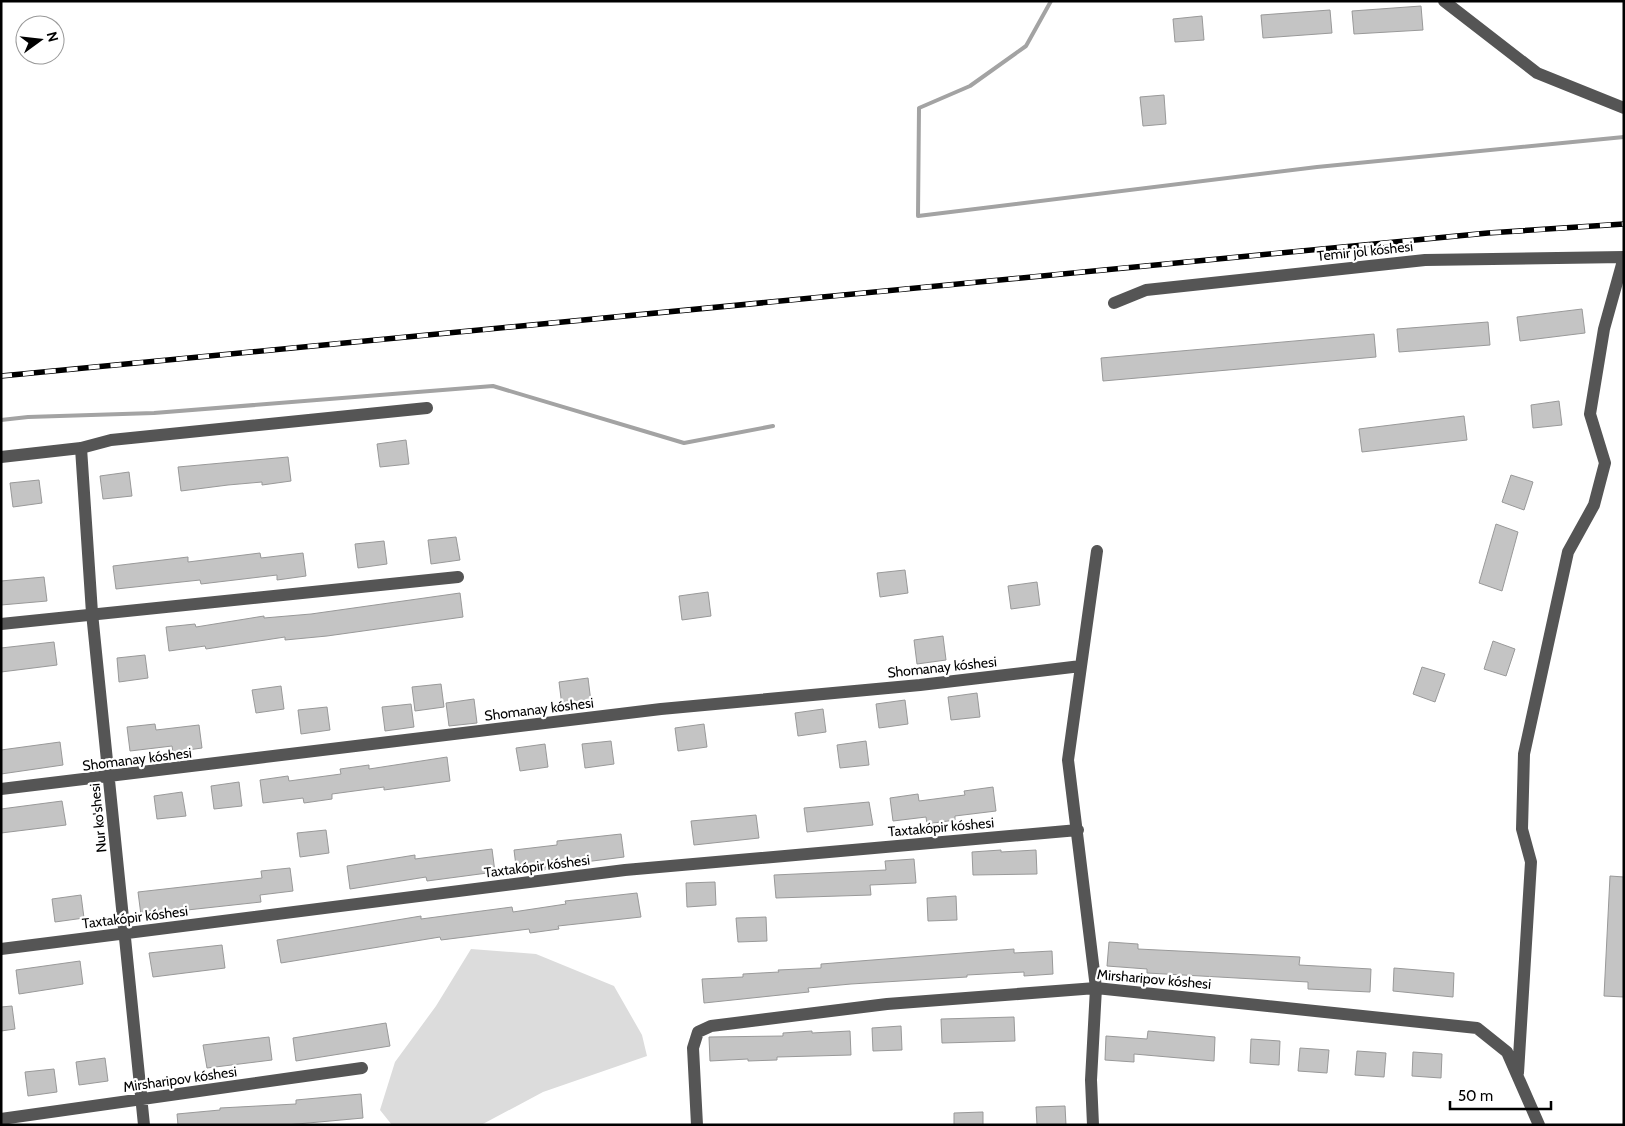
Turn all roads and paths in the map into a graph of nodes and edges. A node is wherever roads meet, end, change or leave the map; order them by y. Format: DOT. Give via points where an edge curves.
graph roads {
  1 [pos="1444,1"];
  2 [pos="1624,108"];
  3 [pos="1624,257"];
  4 [pos="1114,303"];
  5 [pos="427,408"];
  6 [pos="81,448"];
  7 [pos="1,457"];
  8 [pos="1097,551"];
  9 [pos="458,577"];
  10 [pos="92,613"];
  11 [pos="1,624"];
  12 [pos="1081,666"];
  13 [pos="109,778"];
  14 [pos="1,789"];
  15 [pos="1078,830"];
  16 [pos="125,934"];
  17 [pos="1,949"];
  18 [pos="1096,988"];
  19 [pos="362,1068"];
  20 [pos="1517,1075"];
  21 [pos="143,1100"];
  22 [pos="1,1119"];
  23 [pos="144,1125"];
  24 [pos="697,1125"];
  25 [pos="1093,1125"];
  26 [pos="1539,1125"];
  1 -- 2 [label="street" via="1537,73"];
  3 -- 4 [label="street, Temir jol kóshesi" via="1425,260 1146,290"];
  3 -- 20 [label="street" via="1604,329 1590,414 1605,463 1594,505 1568,552 1524,754 1522,829 1531,862"];
  5 -- 6 [label="street" via="111,440"];
  6 -- 7 [label="street"];
  6 -- 10 [label="street, Nur ko'shesi"];
  8 -- 12 [label="street"];
  9 -- 10 [label="street"];
  10 -- 11 [label="street"];
  10 -- 13 [label="street, Nur ko'shesi"];
  12 -- 13 [label="street, Shomanay kóshesi" via="920,685 651,710"];
  12 -- 15 [label="street" via="1068,760"];
  13 -- 14 [label="street, Shomanay kóshesi"];
  13 -- 16 [label="street, Nur ko'shesi"];
  15 -- 16 [label="street, Taxtakópir kóshesi" via="625,870"];
  15 -- 18 [label="street"];
  16 -- 17 [label="street, Taxtakópir kóshesi"];
  16 -- 21 [label="street, Nur ko'shesi"];
  18 -- 20 [label="street, Mirsharipov kóshesi" via="1477,1028 1507,1052"];
  18 -- 24 [label="street, Mirsharipov kóshesi" via="887,1004 711,1026 698,1032 693,1048"];
  18 -- 25 [label="street"];
  19 -- 21 [label="street, Mirsharipov kóshesi"];
  20 -- 26 [label="street, Mirsharipov kóshesi"];
  21 -- 22 [label="street, Mirsharipov kóshesi"];
  21 -- 23 [label="street, Nur ko'shesi"];
}
